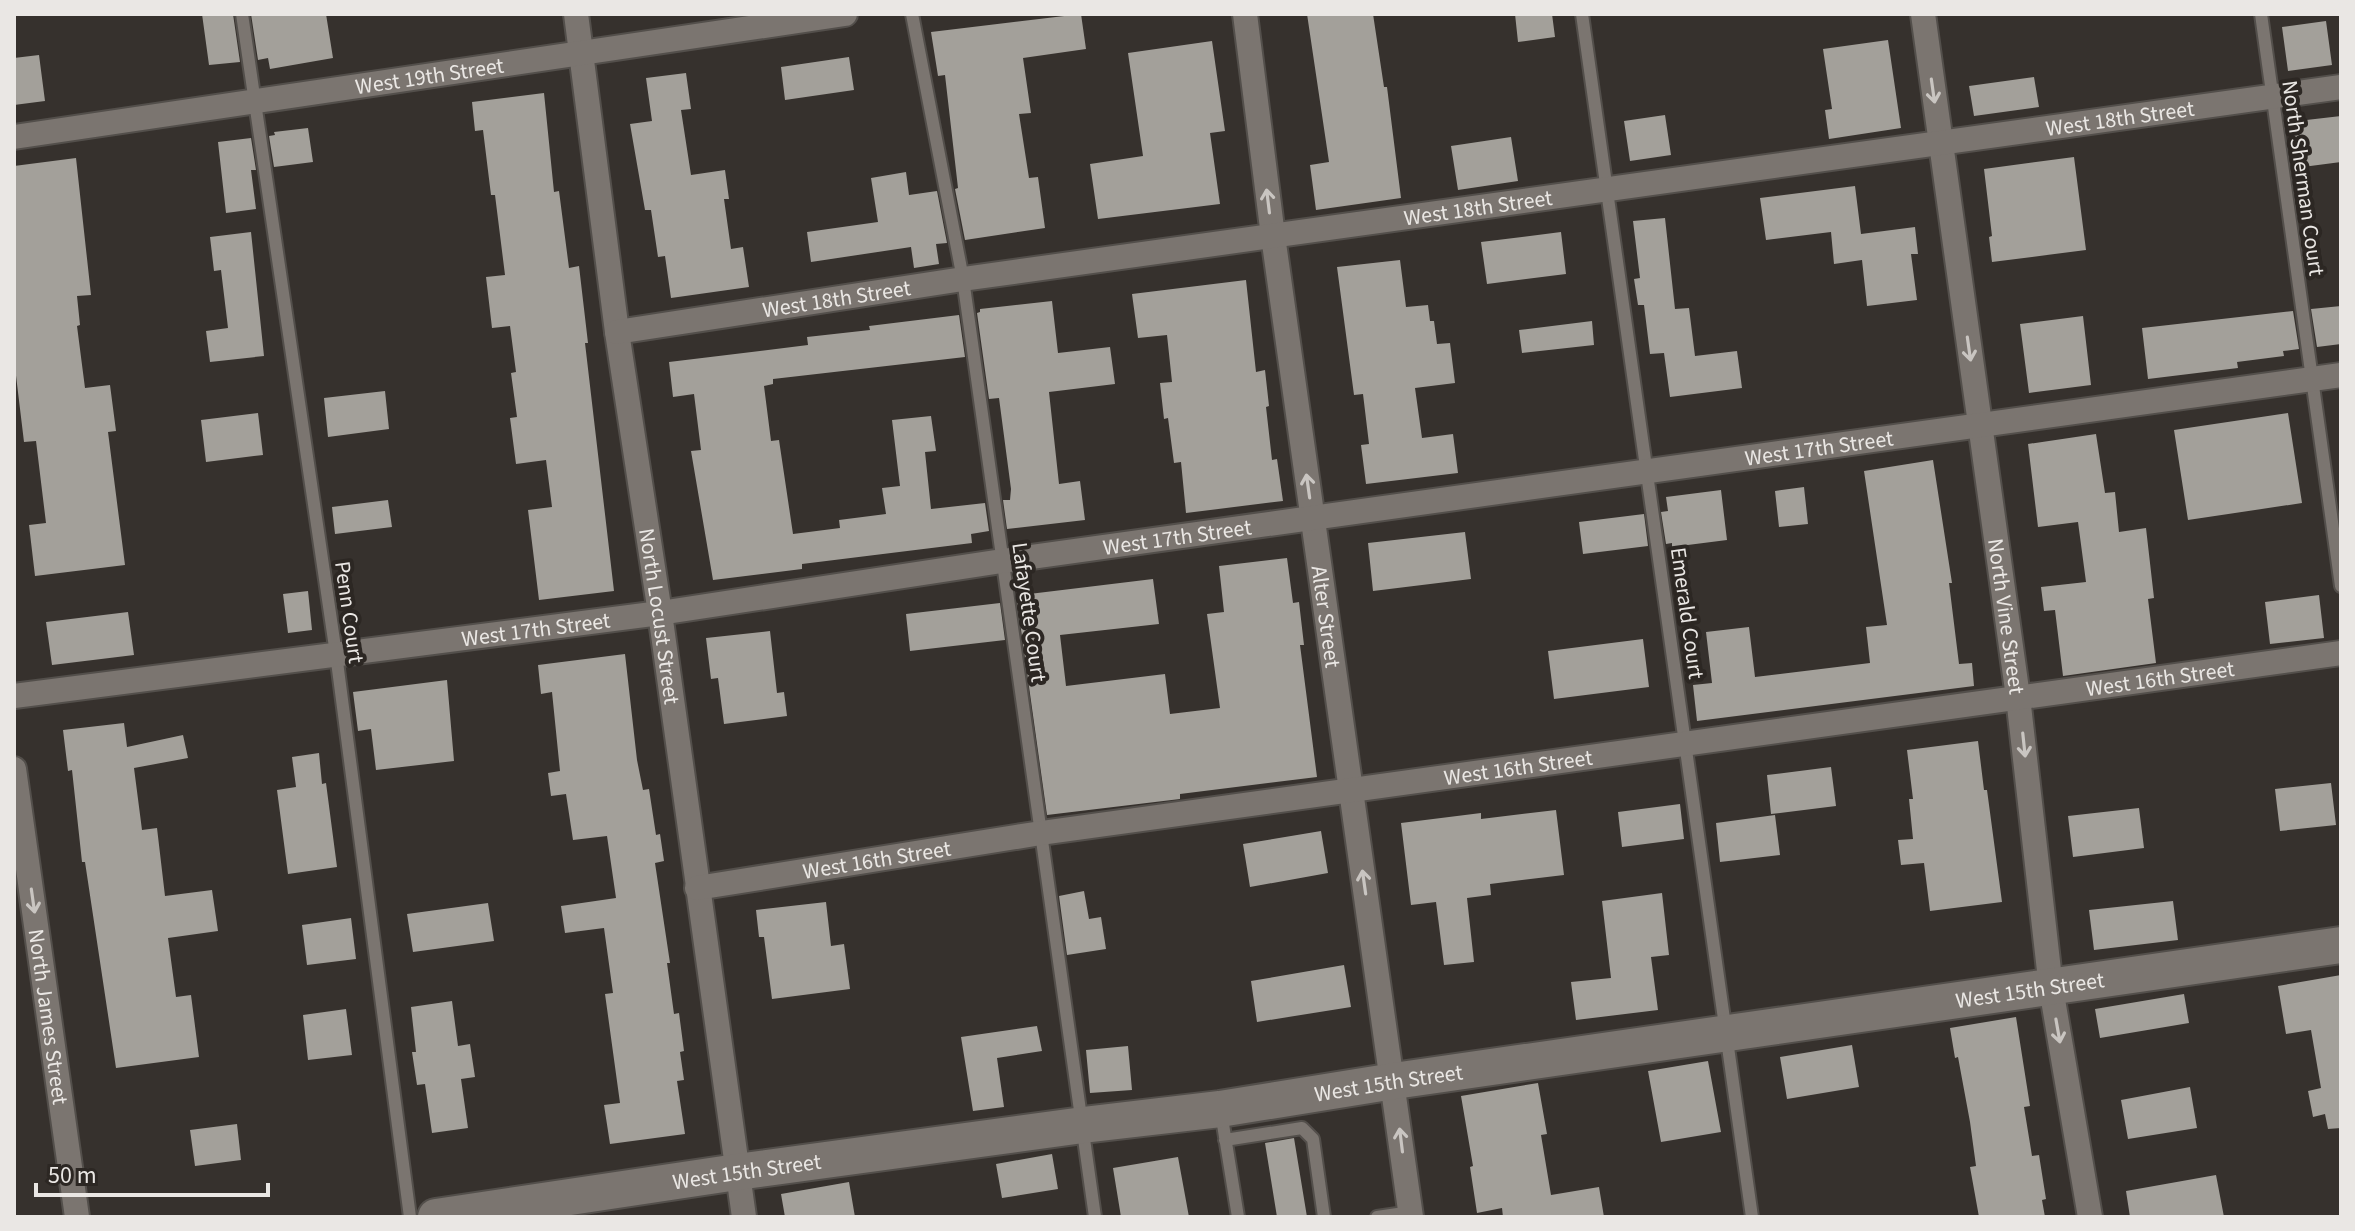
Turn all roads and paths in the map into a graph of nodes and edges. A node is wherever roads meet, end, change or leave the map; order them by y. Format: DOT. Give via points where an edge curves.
graph roads {
  1 [pos="242,14"];
  2 [pos="576,14"];
  3 [pos="845,14"];
  4 [pos="912,14"];
  5 [pos="1245,14"];
  6 [pos="1582,14"];
  7 [pos="1923,14"];
  8 [pos="2261,14"];
  9 [pos="581,53"];
  10 [pos="2341,87"];
  11 [pos="2272,97"];
  12 [pos="255,102"];
  13 [pos="14,137"];
  14 [pos="1940,143"];
  15 [pos="1608,189"];
  16 [pos="1273,236"];
  17 [pos="963,279"];
  18 [pos="617,332"];
  19 [pos="2341,375"];
  20 [pos="2312,379"];
  21 [pos="1980,426"];
  22 [pos="1648,471"];
  23 [pos="1312,518"];
  24 [pos="1002,561"];
  25 [pos="2341,586"];
  26 [pos="660,613"];
  27 [pos="2341,653"];
  28 [pos="336,654"];
  29 [pos="14,696"];
  30 [pos="2018,697"];
  31 [pos="1686,743"];
  32 [pos="14,769"];
  33 [pos="1351,790"];
  34 [pos="1041,833"];
  35 [pos="697,888"];
  36 [pos="2341,945"];
  37 [pos="2051,988"];
  38 [pos="1726,1034"];
  39 [pos="1394,1081"];
  40 [pos="1083,1125"];
  41 [pos="1223,1125"];
  42 [pos="737,1172"];
  43 [pos="1411,1214"];
  44 [pos="77,1217"];
  45 [pos="410,1217"];
  46 [pos="436,1217"];
  47 [pos="744,1217"];
  48 [pos="1095,1217"];
  49 [pos="1238,1217"];
  50 [pos="1324,1217"];
  51 [pos="1377,1217"];
  52 [pos="1752,1217"];
  53 [pos="2090,1217"];
  1 -- 12 [label="lane, Penn Court"];
  2 -- 9 [label="street, North Locust Street"];
  3 -- 9 [label="street, West 19th Street"];
  4 -- 17 [label="lane, Lafayette Court"];
  16 -- 5 [label="street, Alter Street, one-way"];
  6 -- 15 [label="lane, Emerald Court"];
  7 -- 14 [label="street, North Vine Street, one-way"];
  8 -- 11 [label="lane, North Sherman Court"];
  9 -- 12 [label="street, West 19th Street"];
  9 -- 18 [label="street, North Locust Street"];
  10 -- 11 [label="street, West 18th Street"];
  11 -- 14 [label="street, West 18th Street"];
  11 -- 20 [label="lane, North Sherman Court"];
  12 -- 13 [label="street, West 19th Street"];
  12 -- 28 [label="lane, Penn Court"];
  14 -- 15 [label="street, West 18th Street"];
  14 -- 21 [label="street, North Vine Street, one-way"];
  15 -- 16 [label="street, West 18th Street"];
  15 -- 22 [label="lane, Emerald Court"];
  16 -- 17 [label="street, West 18th Street"];
  23 -- 16 [label="street, Alter Street, one-way"];
  17 -- 18 [label="street, West 18th Street"];
  17 -- 24 [label="lane, Lafayette Court"];
  18 -- 26 [label="street, North Locust Street"];
  19 -- 20 [label="street, West 17th Street"];
  20 -- 21 [label="street, West 17th Street"];
  20 -- 25 [label="lane, North Sherman Court"];
  21 -- 22 [label="street, West 17th Street"];
  21 -- 30 [label="street, North Vine Street"];
  22 -- 23 [label="street, West 17th Street"];
  22 -- 31 [label="lane, Emerald Court"];
  23 -- 24 [label="street, West 17th Street"];
  23 -- 33 [label="street, Alter Street"];
  24 -- 26 [label="street, West 17th Street"];
  24 -- 34 [label="lane, Lafayette Court"];
  26 -- 28 [label="street, West 17th Street"];
  26 -- 35 [label="street, North Locust Street"];
  27 -- 30 [label="street, West 16th Street"];
  28 -- 29 [label="street, West 17th Street"];
  28 -- 45 [label="lane, Penn Court"];
  30 -- 31 [label="street, West 16th Street"];
  30 -- 37 [label="street, North Vine Street, one-way"];
  31 -- 33 [label="street, West 16th Street"];
  31 -- 38 [label="lane, Emerald Court"];
  32 -- 44 [label="street, North James Street, one-way"];
  33 -- 34 [label="street, West 16th Street"];
  39 -- 33 [label="street, Alter Street, one-way"];
  34 -- 35 [label="street, West 16th Street"];
  34 -- 40 [label="lane, Lafayette Court"];
  35 -- 42 [label="street, North Locust Street"];
  36 -- 37 [label="main road, West 15th Street"];
  37 -- 38 [label="main road, West 15th Street"];
  37 -- 53 [label="street, North Vine Street, one-way"];
  38 -- 39 [label="main road, West 15th Street"];
  38 -- 52 [label="lane, Emerald Court"];
  39 -- 41 [label="main road, West 15th Street"];
  43 -- 39 [label="street, Alter Street, one-way"];
  40 -- 41 [label="main road, West 15th Street"];
  40 -- 42 [label="main road, West 15th Street"];
  40 -- 48 [label="lane, Lafayette Court"];
  41 -- 49 [label="lane"];
  41 -- 50 [label="lane" via="1302,1128 1313,1139"];
  42 -- 46 [label="main road, West 15th Street"];
  42 -- 47 [label="street, North Locust Street"];
  43 -- 51 [label="lane"];
}
